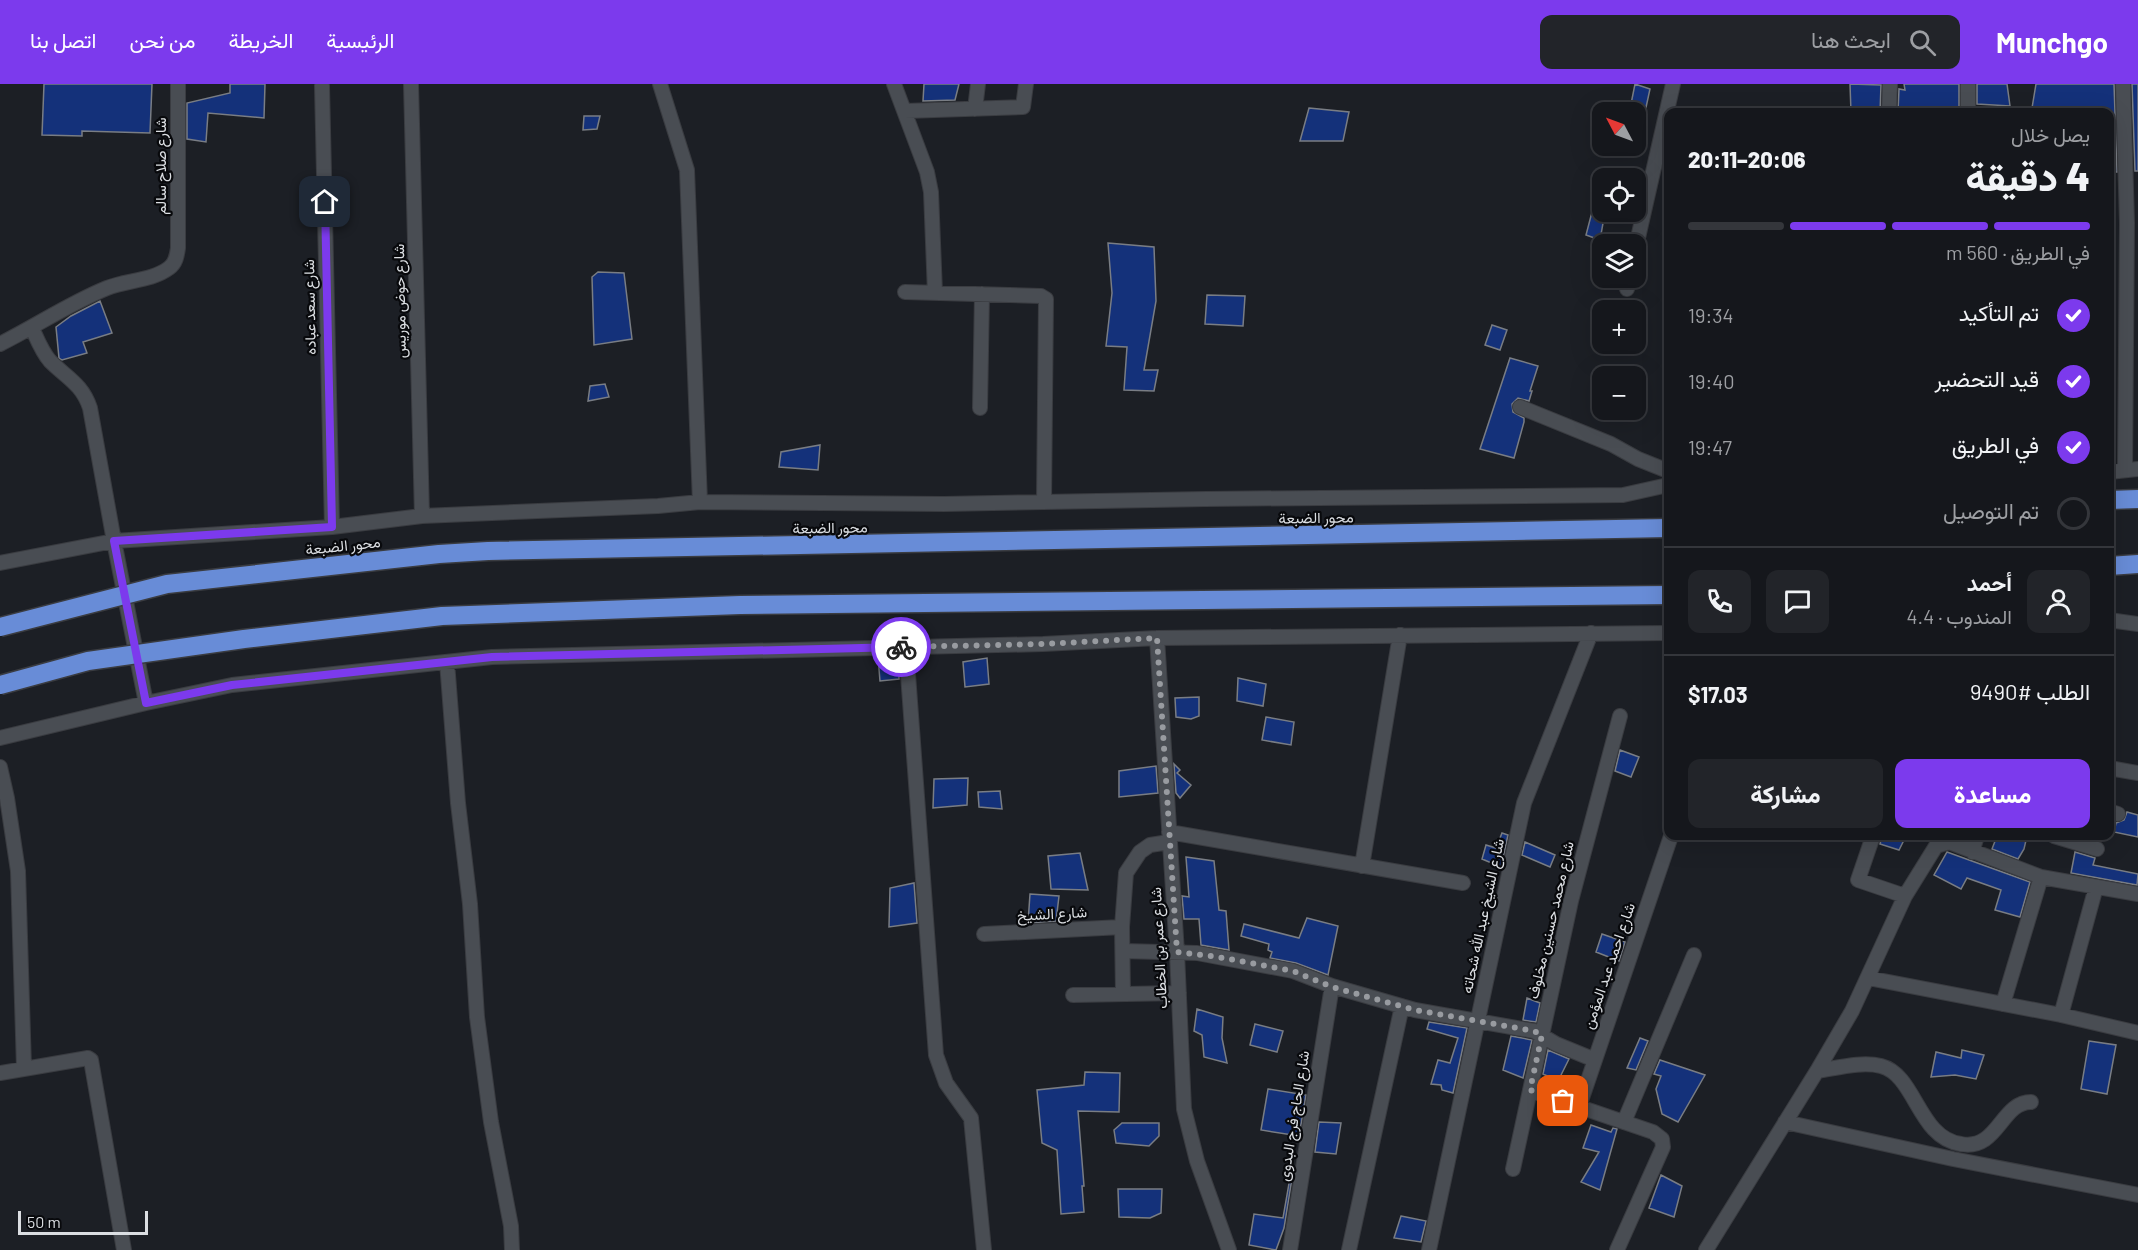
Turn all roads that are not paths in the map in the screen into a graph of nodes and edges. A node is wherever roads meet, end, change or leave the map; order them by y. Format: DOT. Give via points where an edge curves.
graph roads {
  1 [pos="178,84"];
  2 [pos="411,84"];
  3 [pos="660,84"];
  4 [pos="894,84"];
  5 [pos="978,84"];
  6 [pos="1026,84"];
  7 [pos="1672,84"];
  8 [pos="1890,84"];
  9 [pos="1968,84"];
  10 [pos="2123,84"];
  11 [pos="322,86"];
  12 [pos="1667,108"];
  13 [pos="1888,108"];
  14 [pos="1968,108"];
  15 [pos="975,109"];
  16 [pos="905,111"];
  17 [pos="1664,120"];
  18 [pos="2132,222"];
  19 [pos="1639,234"];
  20 [pos="905,292"];
  21 [pos="935,293"];
  22 [pos="982,294"];
  23 [pos="32,328"];
  24 [pos="0,344"];
  25 [pos="1520,407"];
  26 [pos="980,408"];
  27 [pos="1664,469"];
  28 [pos="2131,470"];
  29 [pos="2114,472"];
  30 [pos="1664,486"];
  31 [pos="2138,499"];
  32 [pos="2114,500"];
  33 [pos="700,502"];
  34 [pos="1044,502"];
  35 [pos="422,516"];
  36 [pos="332,527"];
  37 [pos="1664,528"];
  38 [pos="114,541"];
  39 [pos="0,563"];
  40 [pos="2138,564"];
  41 [pos="2114,566"];
  42 [pos="1664,596"];
  43 [pos="2114,621"];
  44 [pos="2138,624"];
  45 [pos="0,627"];
  46 [pos="1591,633"];
  47 [pos="1664,633"];
  48 [pos="1400,635"];
  49 [pos="1157,638"];
  50 [pos="906,647"];
  51 [pos="447,662"];
  52 [pos="0,685"];
  53 [pos="146,703"];
  54 [pos="1620,716"];
  55 [pos="0,738"];
  56 [pos="0,768"];
  57 [pos="2114,769"];
  58 [pos="2138,773"];
  59 [pos="1169,837"];
  60 [pos="1670,840"];
  61 [pos="1872,840"];
  62 [pos="1976,840"];
  63 [pos="2067,840"];
  64 [pos="2097,849"];
  65 [pos="1972,852"];
  66 [pos="1362,866"];
  67 [pos="2041,877"];
  68 [pos="1463,883"];
  69 [pos="2096,887"];
  70 [pos="2138,894"];
  71 [pos="1905,896"];
  72 [pos="1122,927"];
  73 [pos="984,934"];
  74 [pos="1123,951"];
  75 [pos="1177,952"];
  76 [pos="1694,955"];
  77 [pos="1868,978"];
  78 [pos="1332,987"];
  79 [pos="1179,993"];
  80 [pos="1123,994"];
  81 [pos="1073,995"];
  82 [pos="2003,1004"];
  83 [pos="1402,1006"];
  84 [pos="2061,1015"];
  85 [pos="1478,1021"];
  86 [pos="2138,1033"];
  87 [pos="1542,1035"];
  88 [pos="1595,1060"];
  89 [pos="24,1068"];
  90 [pos="1818,1071"];
  91 [pos="0,1073"];
  92 [pos="1530,1090"];
  93 [pos="2031,1101"];
  94 [pos="1579,1107"];
  95 [pos="1624,1122"];
  96 [pos="1785,1122"];
  97 [pos="1513,1169"];
  98 [pos="2138,1195"];
  99 [pos="123,1250"];
  100 [pos="512,1250"];
  101 [pos="984,1250"];
  102 [pos="1229,1250"];
  103 [pos="1290,1250"];
  104 [pos="1349,1250"];
  105 [pos="1429,1250"];
  106 [pos="1617,1250"];
  107 [pos="1706,1250"];
  1 -- 23 [label="street, شارع صلاح سالم" via="178,248 174,263 152,276 89,296"];
  2 -- 35 [label="street, شارع حوض موريس"];
  3 -- 33 [label="street" via="687,170"];
  4 -- 16 [label="street"];
  5 -- 15 [label="street"];
  6 -- 15 [label="street" via="1023,107"];
  7 -- 12 [label="street"];
  8 -- 13 [label="street"];
  9 -- 14 [label="street"];
  10 -- 18 [label="street"];
  11 -- 36 [label="street, شارع سعد عباده"];
  15 -- 16 [label="street"];
  16 -- 21 [label="street" via="932,192"];
  17 -- 19 [label="street"];
  18 -- 28 [label="street"];
  20 -- 21 [label="street"];
  21 -- 22 [label="street"];
  22 -- 26 [label="street"];
  22 -- 34 [label="street" via="1044,296 1047,302"];
  23 -- 24 [label="street"];
  23 -- 38 [label="street" via="50,361 86,395"];
  25 -- 27 [label="street"];
  28 -- 29 [label="street"];
  30 -- 34 [label="street" via="1623,495"];
  31 -- 32 [label="highway"];
  33 -- 34 [label="street"];
  33 -- 35 [label="street"];
  35 -- 36 [label="street"];
  36 -- 38 [label="street"];
  37 -- 45 [label="highway, محور الضبعة, bridge" via="458,553 167,584"];
  38 -- 39 [label="street"];
  38 -- 53 [label="street"];
  40 -- 41 [label="highway"];
  42 -- 52 [label="highway, bridge" via="741,605 442,616 88,662"];
  43 -- 44 [label="street"];
  46 -- 47 [label="street"];
  46 -- 48 [label="street"];
  46 -- 85 [label="street, شارع الشيخ عبد الله شحاته" via="1524,802"];
  48 -- 49 [label="street"];
  48 -- 66 [label="street"];
  49 -- 50 [label="street"];
  49 -- 59 [label="street, شارع عمر بن الخطاب"];
  50 -- 51 [label="street" via="503,657"];
  50 -- 101 [label="street" via="936,1055 946,1083 971,1118"];
  51 -- 53 [label="street" via="232,685"];
  51 -- 100 [label="street" via="477,1017"];
  53 -- 55 [label="street"];
  54 -- 87 [label="street, شارع محمد حسنين مخلوف" via="1571,901"];
  56 -- 89 [label="street" via="18,871"];
  57 -- 58 [label="street"];
  59 -- 66 [label="street"];
  59 -- 72 [label="street" via="1150,845 1132,861 1124,885"];
  59 -- 75 [label="street, شارع عمر بن الخطاب"];
  60 -- 88 [label="street, شارع احمد عبد المؤمن"];
  61 -- 71 [label="street" via="1858,880"];
  62 -- 65 [label="street"];
  63 -- 64 [label="street"];
  65 -- 67 [label="street"];
  65 -- 71 [label="street" via="1948,842 1936,846"];
  66 -- 68 [label="street"];
  67 -- 69 [label="street"];
  67 -- 82 [label="street"];
  69 -- 70 [label="street"];
  69 -- 84 [label="street"];
  71 -- 77 [label="street"];
  72 -- 73 [label="street, شارع الشيخ"];
  72 -- 74 [label="street"];
  74 -- 75 [label="street"];
  74 -- 80 [label="street"];
  75 -- 78 [label="street" via="1293,971"];
  75 -- 79 [label="street, شارع عمر بن الخطاب"];
  76 -- 95 [label="street"];
  77 -- 82 [label="street"];
  77 -- 90 [label="street"];
  78 -- 83 [label="street"];
  78 -- 103 [label="street, شارع الحاج فرج البدوى"];
  79 -- 80 [label="street"];
  79 -- 102 [label="street, شارع عمر بن الخطاب" via="1184,1109 1197,1161"];
  80 -- 81 [label="street"];
  82 -- 84 [label="street"];
  83 -- 85 [label="street"];
  83 -- 104 [label="street"];
  84 -- 86 [label="street"];
  85 -- 87 [label="street"];
  85 -- 105 [label="street, شارع الشيخ عبد الله شحاته"];
  87 -- 88 [label="street"];
  87 -- 92 [label="street, شارع محمد حسنين مخلوف"];
  88 -- 94 [label="street, شارع احمد عبد المؤمن"];
  89 -- 91 [label="street"];
  89 -- 99 [label="street" via="88,1058 92,1062"];
  90 -- 93 [label="street" via="1866,1065 1890,1069 1935,1129 1961,1145 1988,1138 2014,1107"];
  90 -- 96 [label="street"];
  92 -- 94 [label="street"];
  92 -- 97 [label="street, شارع محمد حسنين مخلوف"];
  94 -- 95 [label="street"];
  95 -- 106 [label="street" via="1659,1135 1663,1147"];
  96 -- 98 [label="street"];
  96 -- 107 [label="street"];
}
